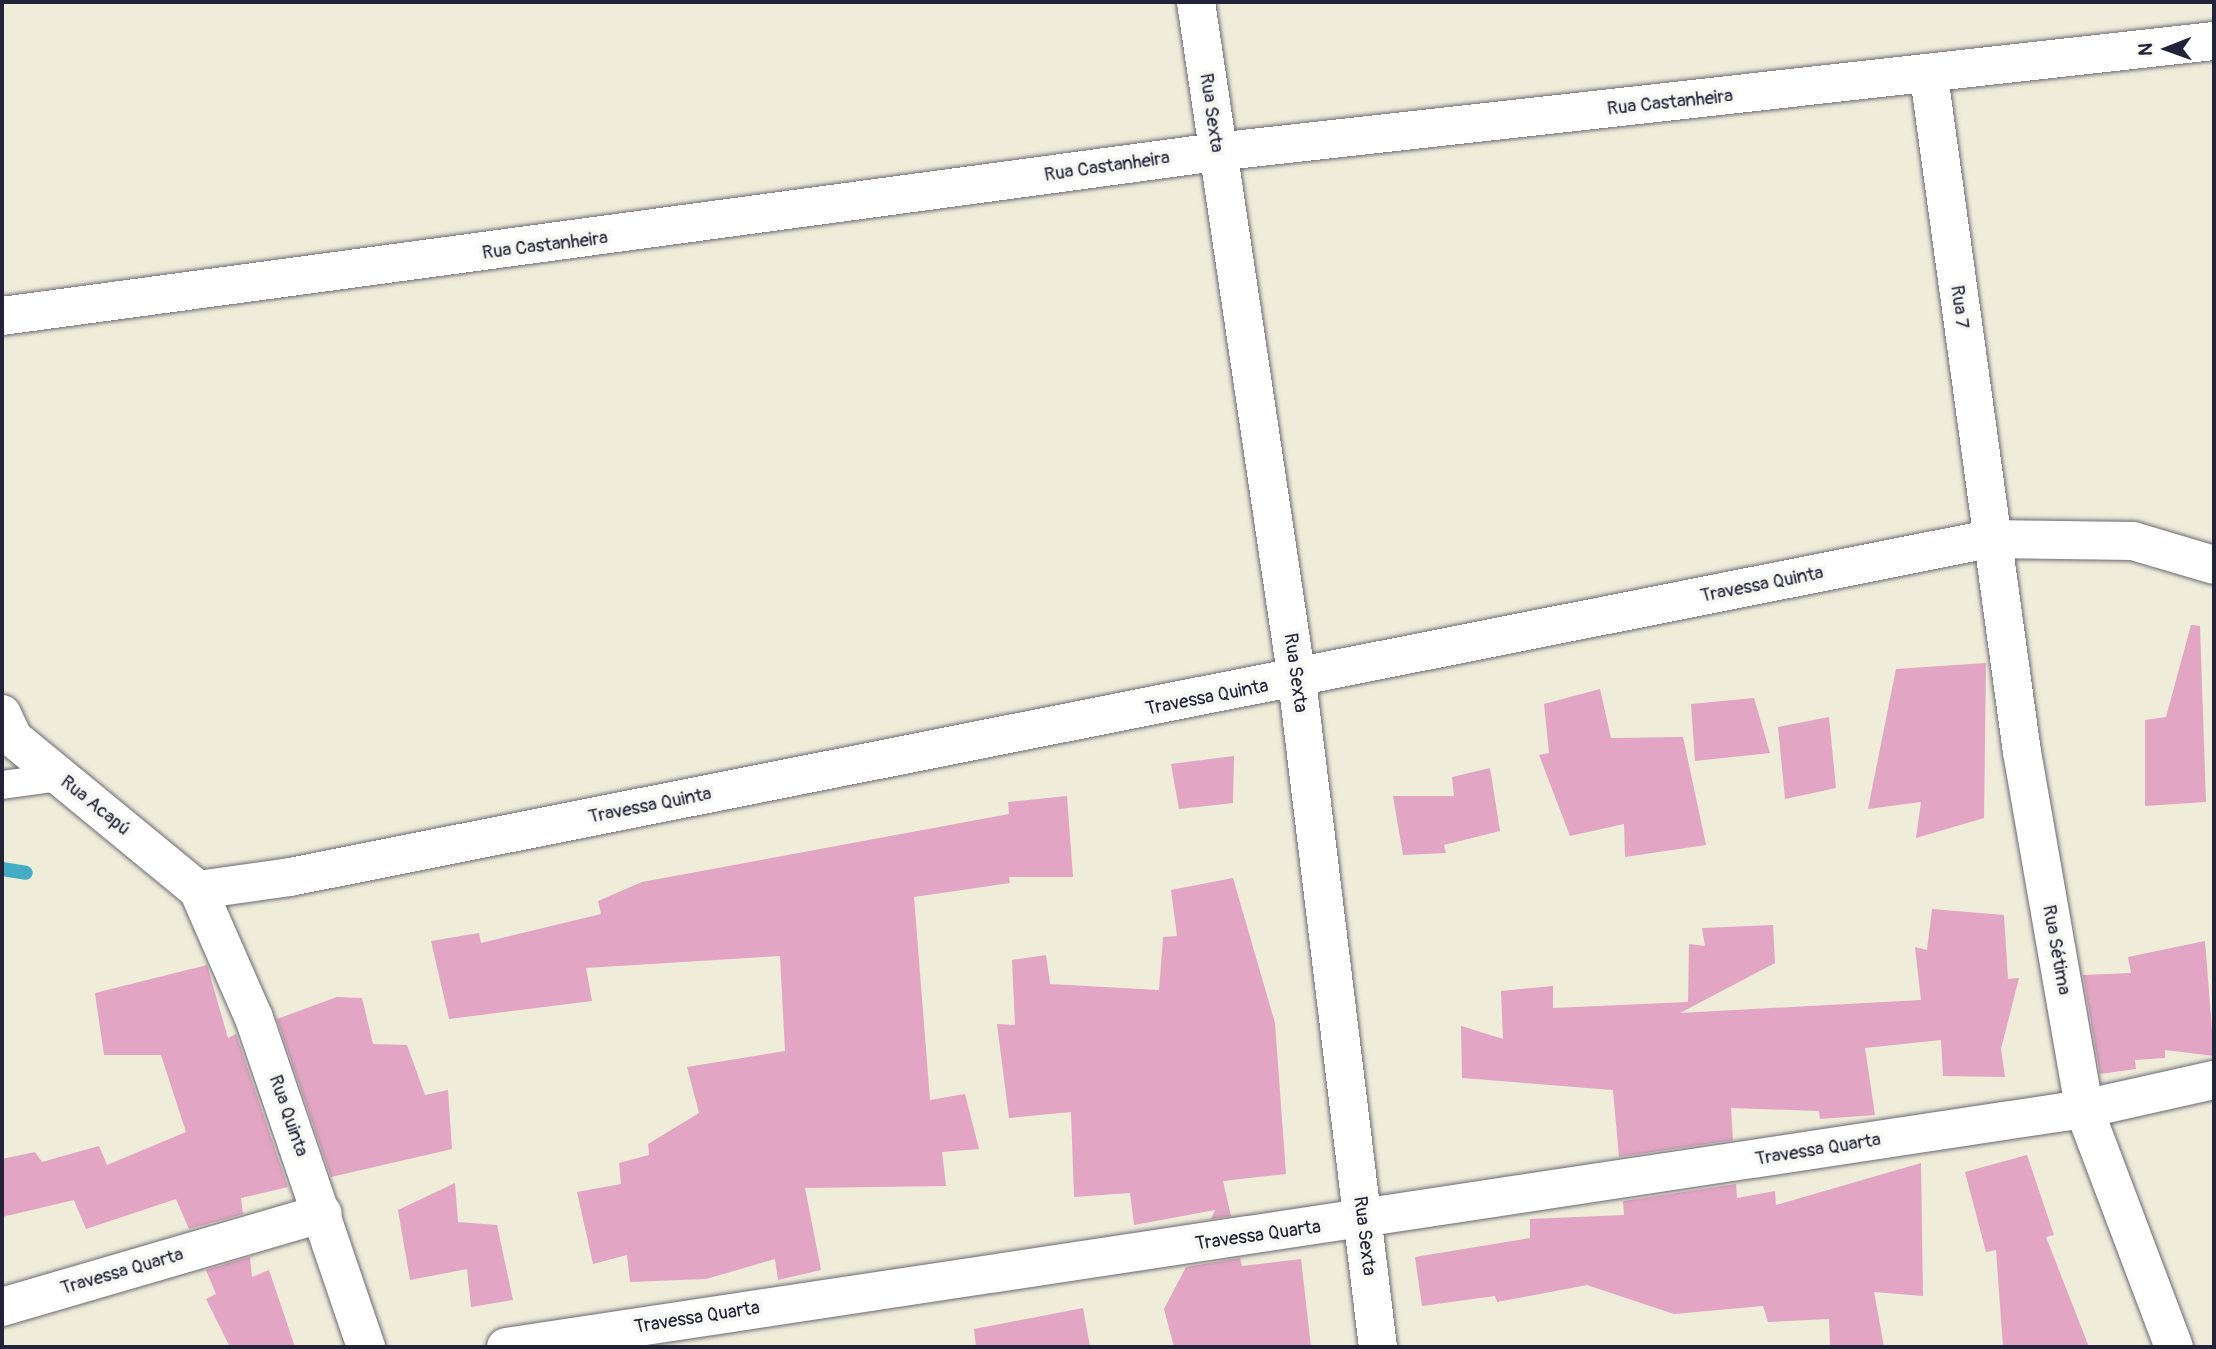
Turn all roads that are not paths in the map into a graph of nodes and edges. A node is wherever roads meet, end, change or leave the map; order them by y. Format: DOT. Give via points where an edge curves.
graph roads {
  1 [pos="1196,2"];
  2 [pos="2214,41"];
  3 [pos="1928,76"];
  4 [pos="1216,152"];
  5 [pos="2,316"];
  6 [pos="1990,539"];
  7 [pos="2214,565"];
  8 [pos="1297,680"];
  9 [pos="2,714"];
  10 [pos="60,777"];
  11 [pos="2,785"];
  12 [pos="198,890"];
  13 [pos="2214,1080"];
  14 [pos="2084,1110"];
  15 [pos="323,1213"];
  16 [pos="1362,1221"];
  17 [pos="2,1307"];
  18 [pos="366,1347"];
  19 [pos="506,1347"];
  20 [pos="1378,1347"];
  21 [pos="2174,1347"];
  1 -- 4 [label="street, Rua Sexta"];
  2 -- 3 [label="street, Rua Castanheira"];
  3 -- 4 [label="street, Rua Castanheira"];
  3 -- 6 [label="street, Rua 7"];
  4 -- 5 [label="street, Rua Castanheira"];
  4 -- 8 [label="street, Rua Sexta"];
  6 -- 7 [label="street, Travessa Quinta" via="2133,541"];
  6 -- 8 [label="street, Travessa Quinta"];
  6 -- 14 [label="street, Rua Sétima"];
  8 -- 12 [label="street, Travessa Quinta" via="290,877"];
  8 -- 16 [label="street, Rua Sexta"];
  9 -- 10 [label="street, Rua Acapú" via="13,738"];
  10 -- 11 [label="lane"];
  10 -- 12 [label="street, Rua Acapú"];
  12 -- 15 [label="street, Rua Quinta" via="254,1018"];
  13 -- 14 [label="street, Travessa Quarta"];
  14 -- 16 [label="street, Travessa Quarta"];
  14 -- 21 [label="street, Rua Sétima"];
  15 -- 17 [label="street, Travessa Quarta"];
  15 -- 18 [label="street, Rua Quinta"];
  16 -- 19 [label="street, Travessa Quarta"];
  16 -- 20 [label="street, Rua Sexta"];
}
